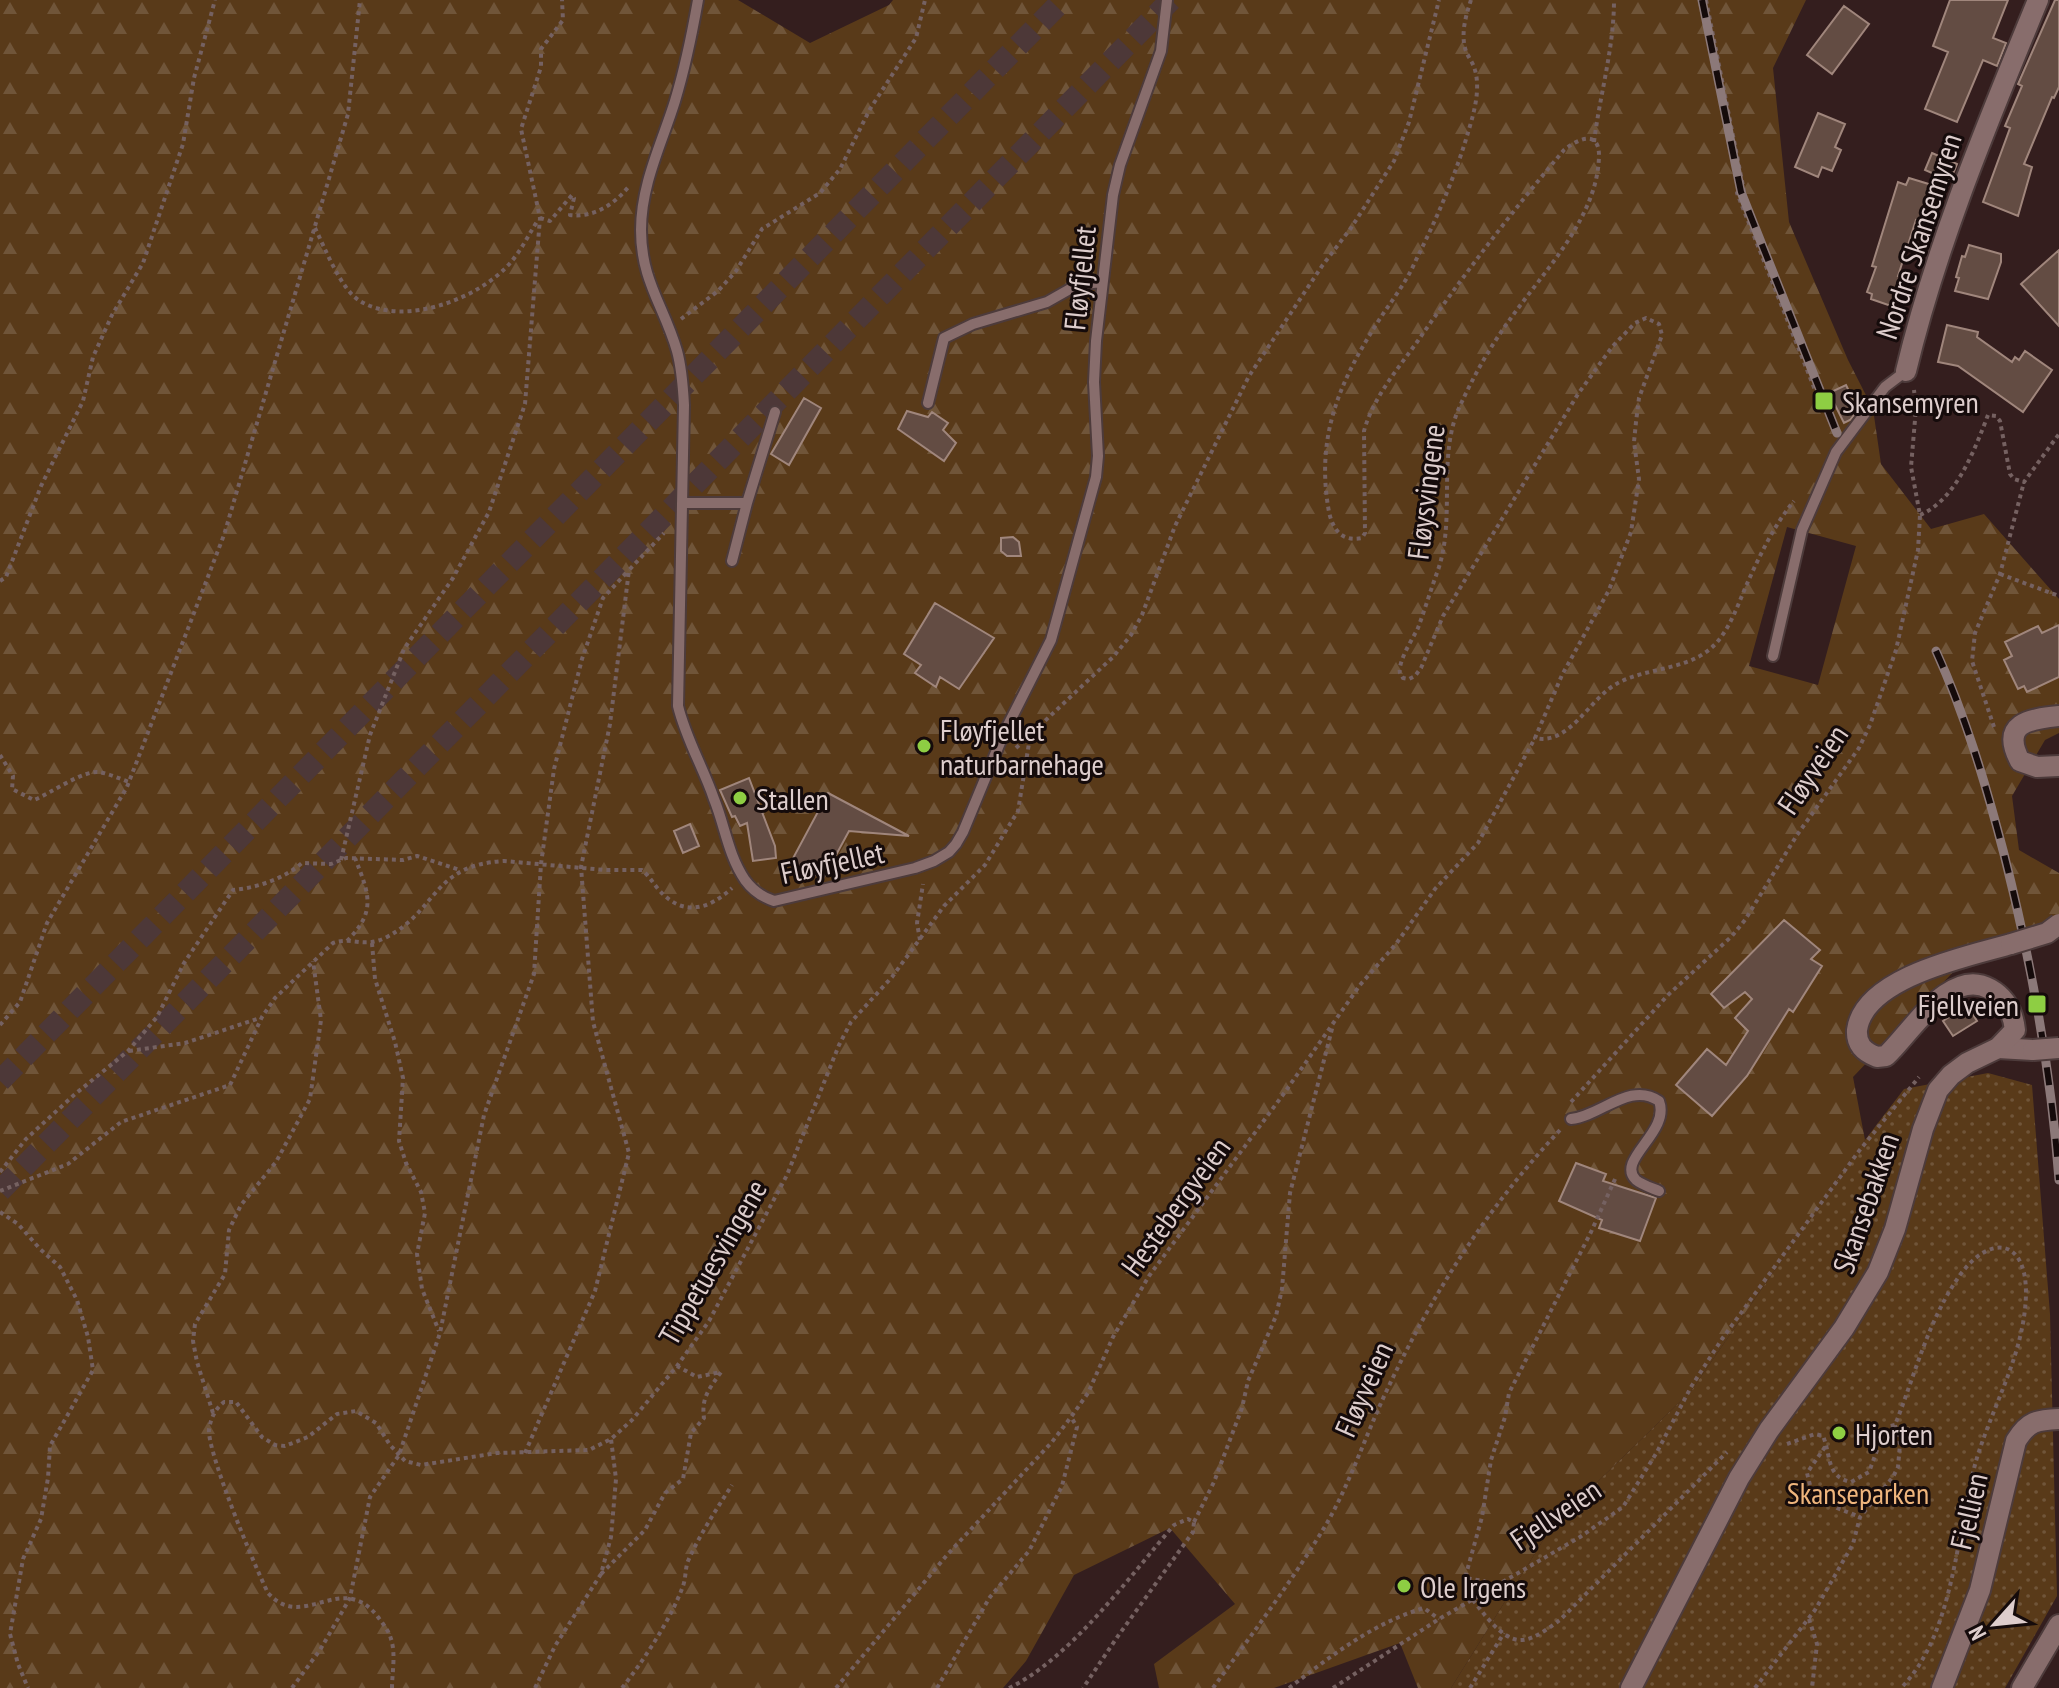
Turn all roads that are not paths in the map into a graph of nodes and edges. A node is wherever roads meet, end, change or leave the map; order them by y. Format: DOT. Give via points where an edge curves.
graph roads {
  1 [pos="698,0"];
  2 [pos="1167,0"];
  3 [pos="2038,0"];
  4 [pos="1101,282"];
  5 [pos="1906,371"];
  6 [pos="928,403"];
  7 [pos="775,412"];
  8 [pos="747,503"];
  9 [pos="682,508"];
  10 [pos="732,561"];
  11 [pos="1773,656"];
  12 [pos="2059,716"];
  13 [pos="2059,766"];
  14 [pos="2059,924"];
  15 [pos="1998,1048"];
  16 [pos="2059,1048"];
  17 [pos="1571,1119"];
  18 [pos="1659,1191"];
  19 [pos="2059,1419"];
  20 [pos="2059,1625"];
  21 [pos="1631,1688"];
  22 [pos="1942,1688"];
  23 [pos="2022,1688"];
  1 -- 9 [label="lane, Fløyfjellet" via="675,100 644,195 641,230 650,287 682,375"];
  2 -- 4 [label="lane, Fløyfjellet" via="1161,51 1120,165"];
  3 -- 5 [label="street, Nordre Skansemyren" via="1955,206"];
  4 -- 6 [label="lane" via="1077,285 1047,302 944,338"];
  4 -- 9 [label="lane, Fløyfjellet" via="1094,382 1096,477 1051,640 949,852 915,868 774,901 744,878 678,706"];
  5 -- 11 [label="lane, Nordre Skansemyren" via="1885,387 1836,452 1802,530"];
  7 -- 8 [label="lane"];
  8 -- 9 [label="lane"];
  8 -- 10 [label="lane"];
  12 -- 13 [label="street" via="2022,723 2013,741 2020,761"];
  14 -- 15 [label="street, bridge" via="2047,933 1919,971 1898,982 1858,1024 1860,1047 1886,1056 1943,996 1956,987 1983,985 1998,993 2014,1015 2015,1030"];
  15 -- 16 [label="street, bridge"];
  15 -- 21 [label="street, Skansebakken" via="1967,1063 1938,1090 1878,1272 1739,1478"];
  17 -- 18 [label="lane" via="1636,1094 1659,1101 1658,1126 1632,1169 1635,1179"];
  19 -- 22 [label="street, Fjellien" via="2038,1420 2016,1441 1980,1590"];
  20 -- 23 [label="street"];
}
